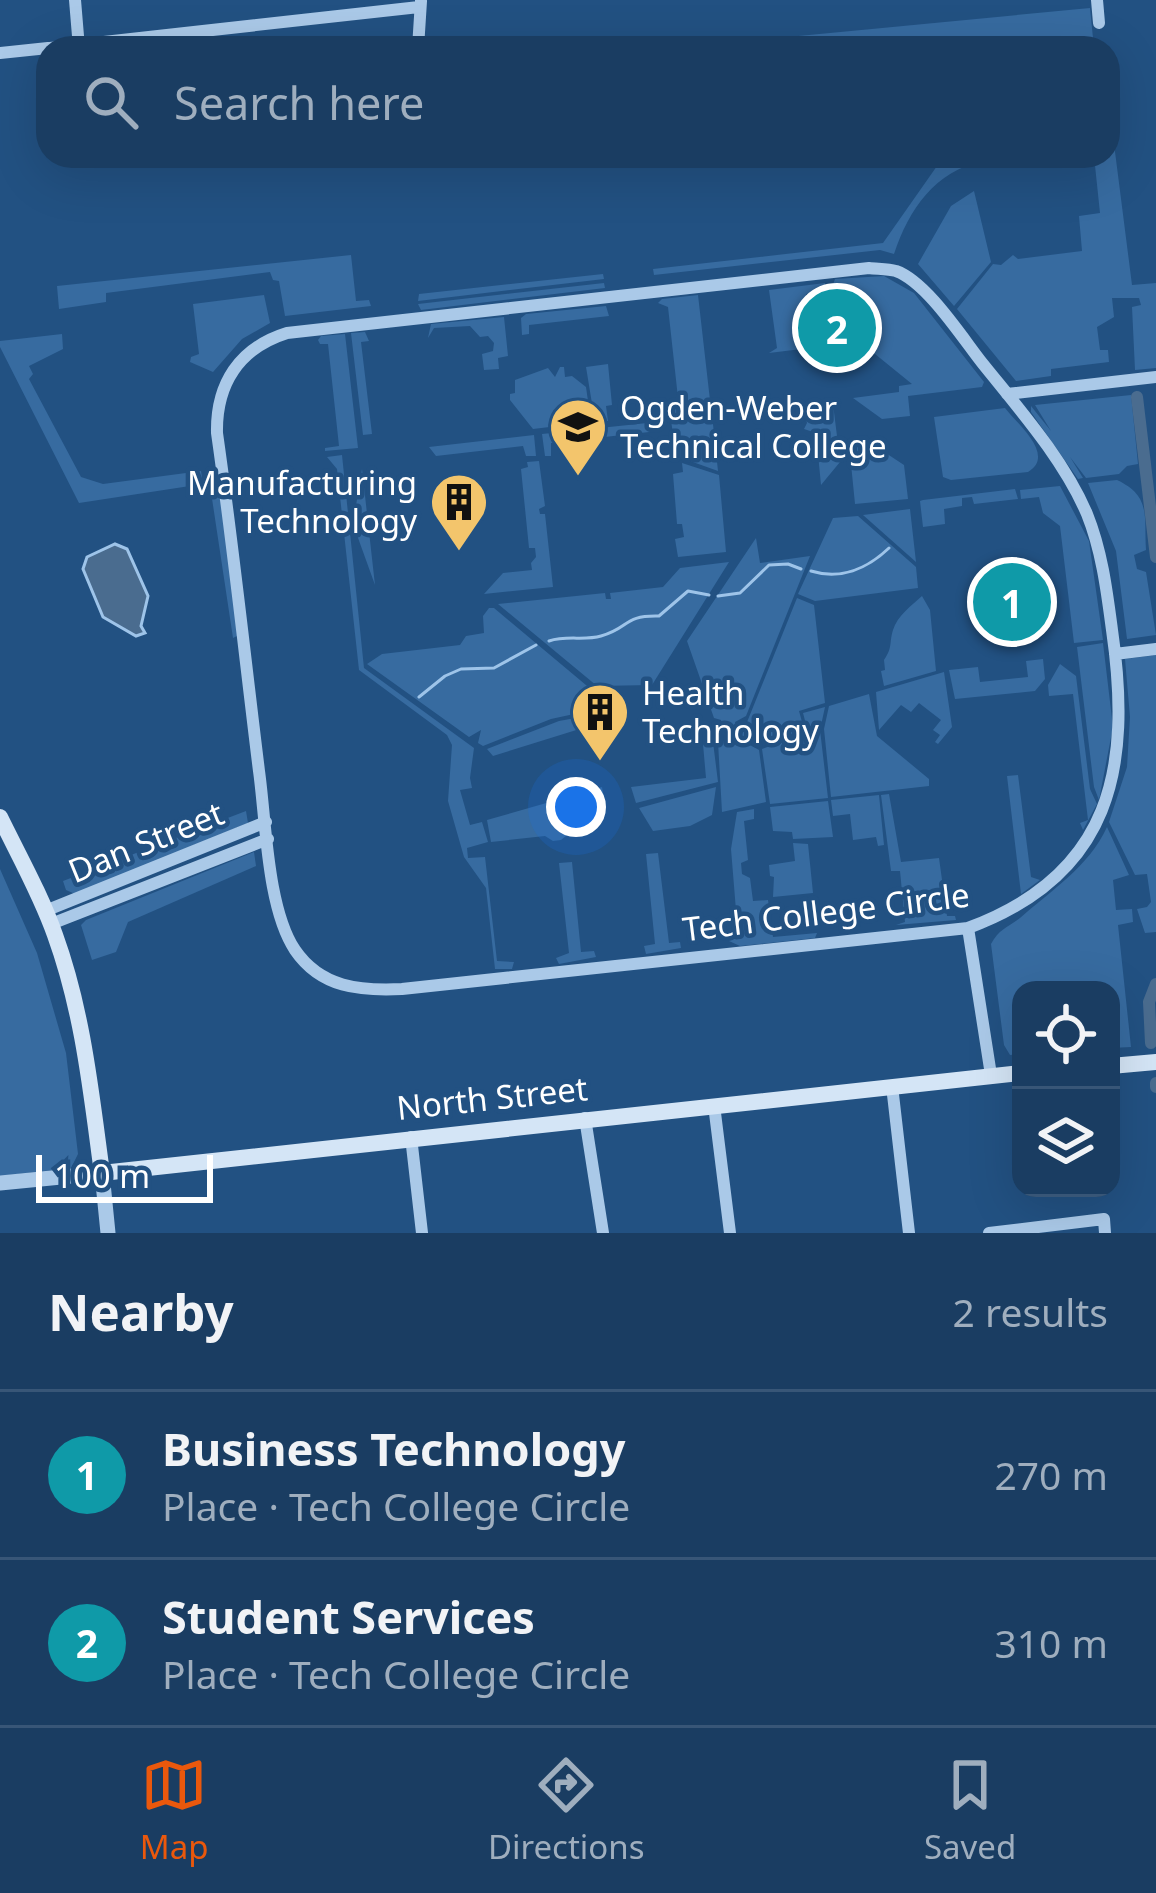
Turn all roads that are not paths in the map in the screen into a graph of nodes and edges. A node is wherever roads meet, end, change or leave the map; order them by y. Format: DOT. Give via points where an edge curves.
graph roads {
  1 [pos="75,0"];
  2 [pos="1097,0"];
  3 [pos="421,4"];
  4 [pos="1099,23"];
  5 [pos="78,36"];
  6 [pos="166,36"];
  7 [pos="419,36"];
  8 [pos="36,49"];
  9 [pos="0,53"];
  10 [pos="1156,377"];
  11 [pos="1007,394"];
  12 [pos="1156,649"];
  13 [pos="1115,653"];
  14 [pos="0,817"];
  15 [pos="266,821"];
  16 [pos="268,838"];
  17 [pos="48,917"];
  18 [pos="968,928"];
  19 [pos="1156,1063"];
  20 [pos="1120,1065"];
  21 [pos="1012,1074"];
  22 [pos="991,1076"];
  23 [pos="892,1086"];
  24 [pos="714,1105"];
  25 [pos="586,1118"];
  26 [pos="410,1137"];
  27 [pos="102,1173"];
  28 [pos="0,1184"];
  29 [pos="1105,1226"];
  30 [pos="602,1232"];
  31 [pos="108,1233"];
  32 [pos="422,1233"];
  33 [pos="730,1233"];
  34 [pos="909,1233"];
  35 [pos="989,1233"];
  1 -- 5 [label="street"];
  2 -- 4 [label="street"];
  3 -- 6 [label="street"];
  3 -- 7 [label="street"];
  8 -- 9 [label="street"];
  10 -- 11 [label="street"];
  11 -- 13 [label="street, Tech College Circle" via="1088,517"];
  11 -- 15 [label="street, Tech College Circle" via="919,287 895,271 869,268 270,338 231,372 217,411"];
  12 -- 13 [label="street"];
  13 -- 18 [label="street, Tech College Circle" via="1119,750 1102,813 1051,880"];
  14 -- 17 [label="main road"];
  15 -- 16 [label="street, Tech College Circle"];
  15 -- 17 [label="street, Dan Street"];
  16 -- 17 [label="street, Dan Street"];
  16 -- 18 [label="street, Tech College Circle" via="290,942 322,976 357,989"];
  17 -- 27 [label="main road" via="88,1063"];
  18 -- 22 [label="street"];
  19 -- 20 [label="main road"];
  21 -- 22 [label="main road, North Street"];
  22 -- 23 [label="main road, North Street"];
  23 -- 24 [label="main road, North Street"];
  23 -- 34 [label="street"];
  24 -- 25 [label="main road, North Street"];
  24 -- 33 [label="street"];
  25 -- 26 [label="main road, North Street"];
  25 -- 30 [label="street"];
  26 -- 27 [label="main road, North Street"];
  26 -- 32 [label="street"];
  27 -- 28 [label="street, North Street"];
  27 -- 31 [label="street"];
  29 -- 35 [label="street"];
}
